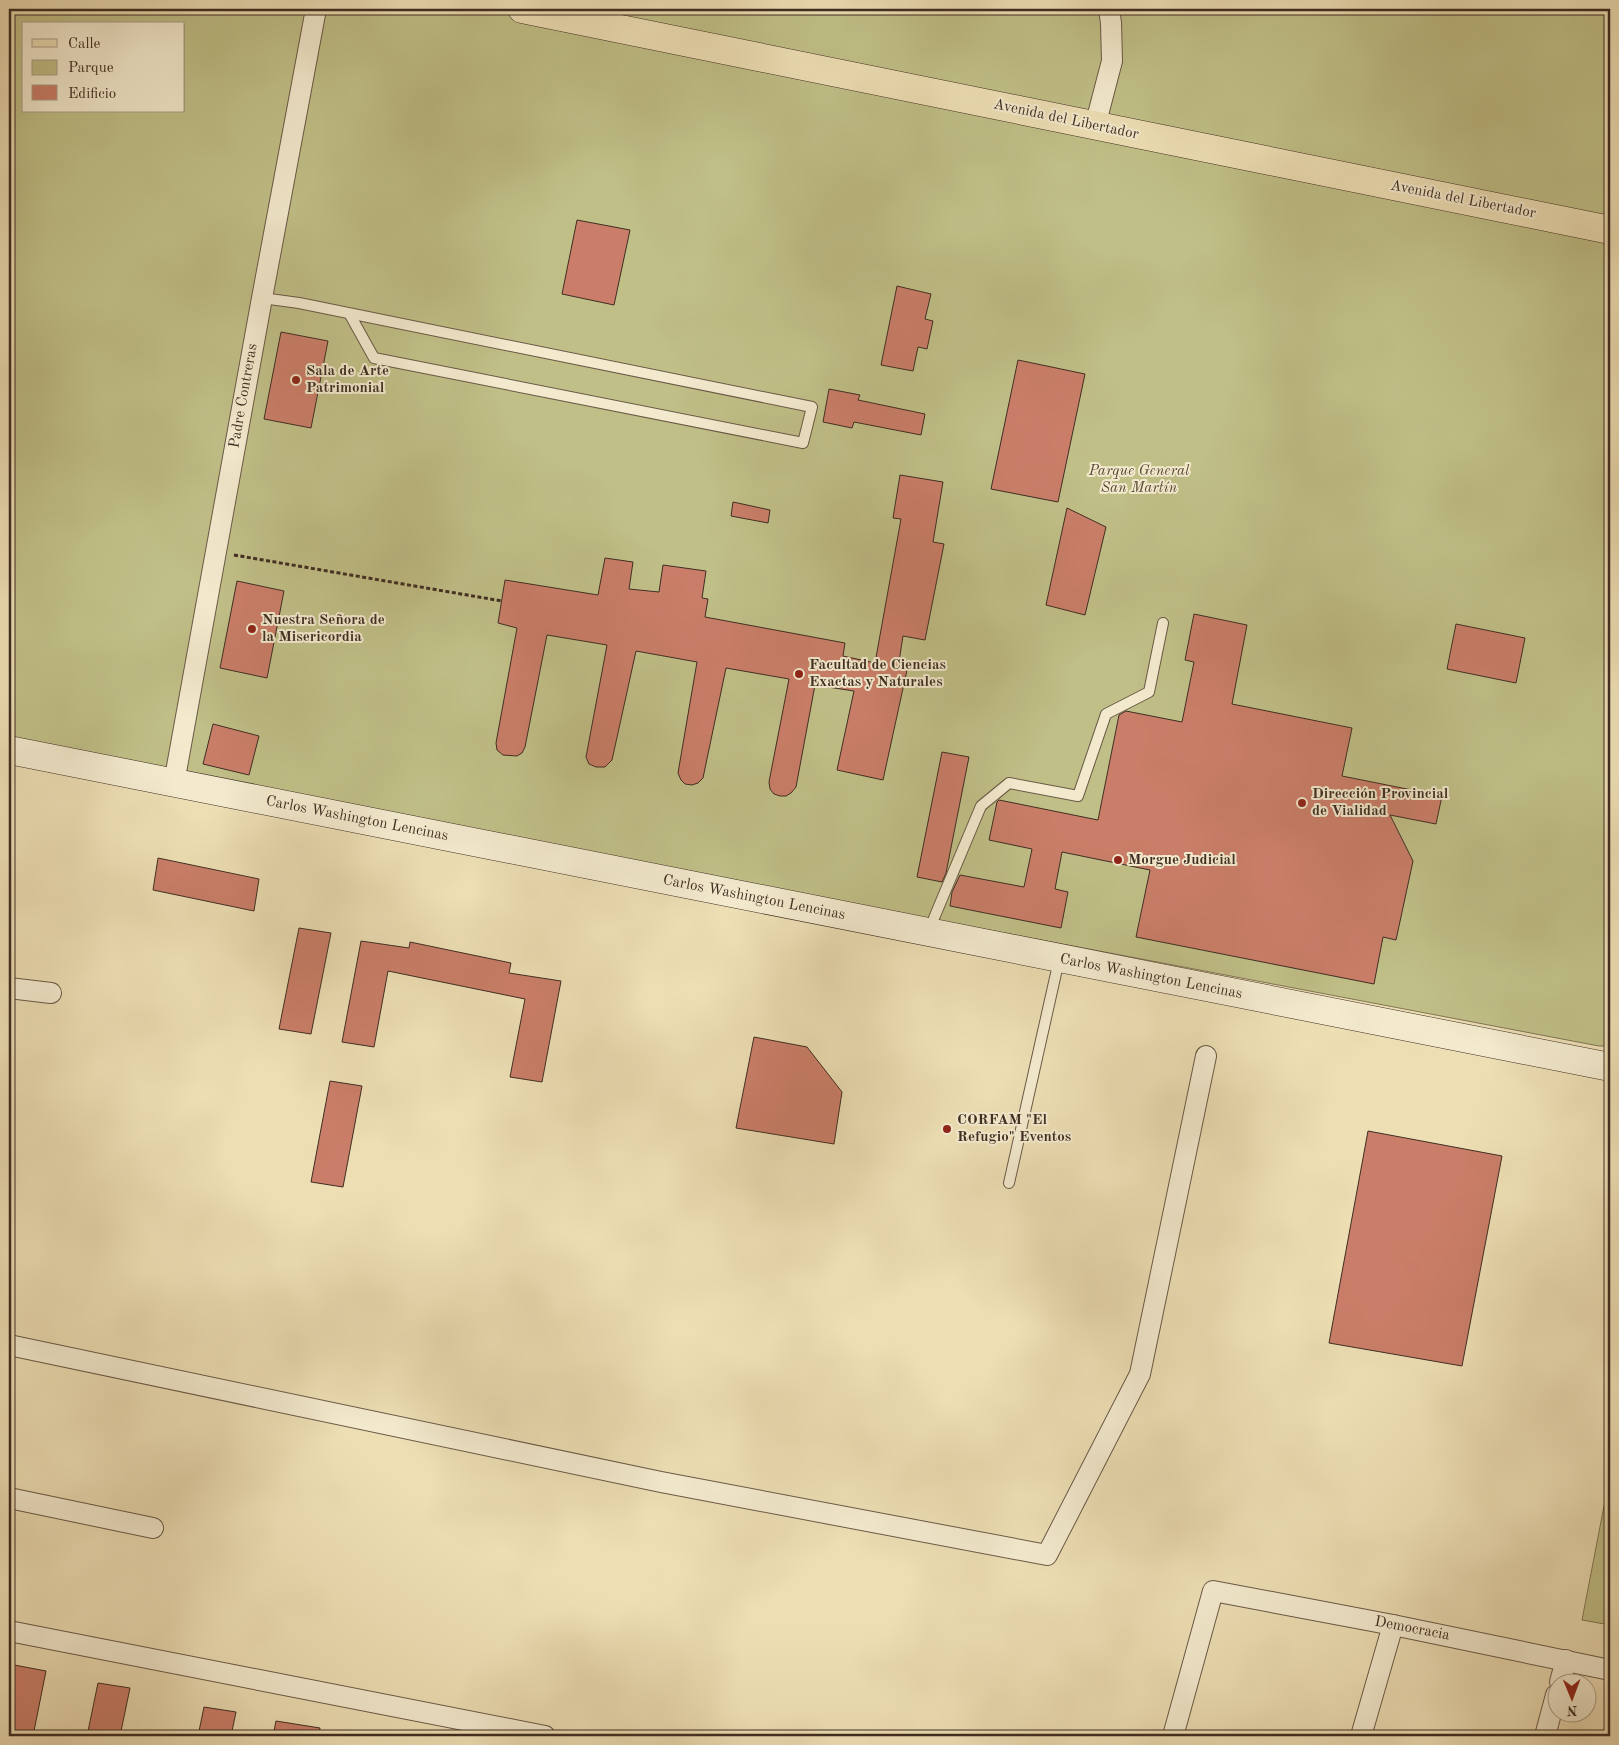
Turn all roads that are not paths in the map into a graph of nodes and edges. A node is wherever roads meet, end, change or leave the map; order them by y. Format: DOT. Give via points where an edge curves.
graph roads {
  1 [pos="316,9"];
  2 [pos="522,9"];
  3 [pos="1109,9"];
  4 [pos="1095,126"];
  5 [pos="1610,230"];
  6 [pos="262,298"];
  7 [pos="349,313"];
  8 [pos="1162,622"];
  9 [pos="9,750"];
  10 [pos="174,783"];
  11 [pos="930,933"];
  12 [pos="1059,959"];
  13 [pos="9,988"];
  14 [pos="51,993"];
  15 [pos="1499,1046"];
  16 [pos="1206,1056"];
  17 [pos="1610,1057"];
  18 [pos="1610,1068"];
  19 [pos="1009,1183"];
  20 [pos="9,1345"];
  21 [pos="9,1498"];
  22 [pos="153,1528"];
  23 [pos="1393,1624"];
  24 [pos="9,1631"];
  25 [pos="1566,1660"];
  26 [pos="1610,1670"];
  27 [pos="1563,1672"];
  28 [pos="1549,1722"];
  29 [pos="545,1736"];
  30 [pos="1173,1736"];
  31 [pos="1360,1736"];
  32 [pos="1545,1736"];
  1 -- 6 [label="street, Padre Contreras"];
  2 -- 4 [label="main road, Avenida del Libertador"];
  3 -- 4 [label="street" via="1112,61"];
  4 -- 5 [label="main road, Avenida del Libertador"];
  6 -- 7 [label="lane"];
  6 -- 10 [label="street, Padre Contreras"];
  7 -- 7 [label="lane" via="812,406 803,443 374,358"];
  8 -- 11 [label="lane" via="1149,692 1106,714 1078,796 1009,783 981,806"];
  9 -- 10 [label="main road, Carlos Washington Lencinas"];
  10 -- 11 [label="main road, Carlos Washington Lencinas"];
  11 -- 12 [label="main road, Carlos Washington Lencinas"];
  12 -- 15 [label="main road, Carlos Washington Lencinas"];
  12 -- 19 [label="lane"];
  13 -- 14 [label="street"];
  15 -- 17 [label="main road, Carlos Washington Lencinas"];
  15 -- 18 [label="main road, Carlos Washington Lencinas"];
  16 -- 20 [label="street" via="1140,1374 1047,1555 661,1482"];
  21 -- 22 [label="street"];
  23 -- 25 [label="street, Democracia"];
  23 -- 30 [label="street, Democracia" via="1212,1591"];
  23 -- 31 [label="street"];
  24 -- 29 [label="street"];
  25 -- 26 [label="street, Democracia"];
  25 -- 27 [label="street"];
  28 -- 32 [label="street"];
}
